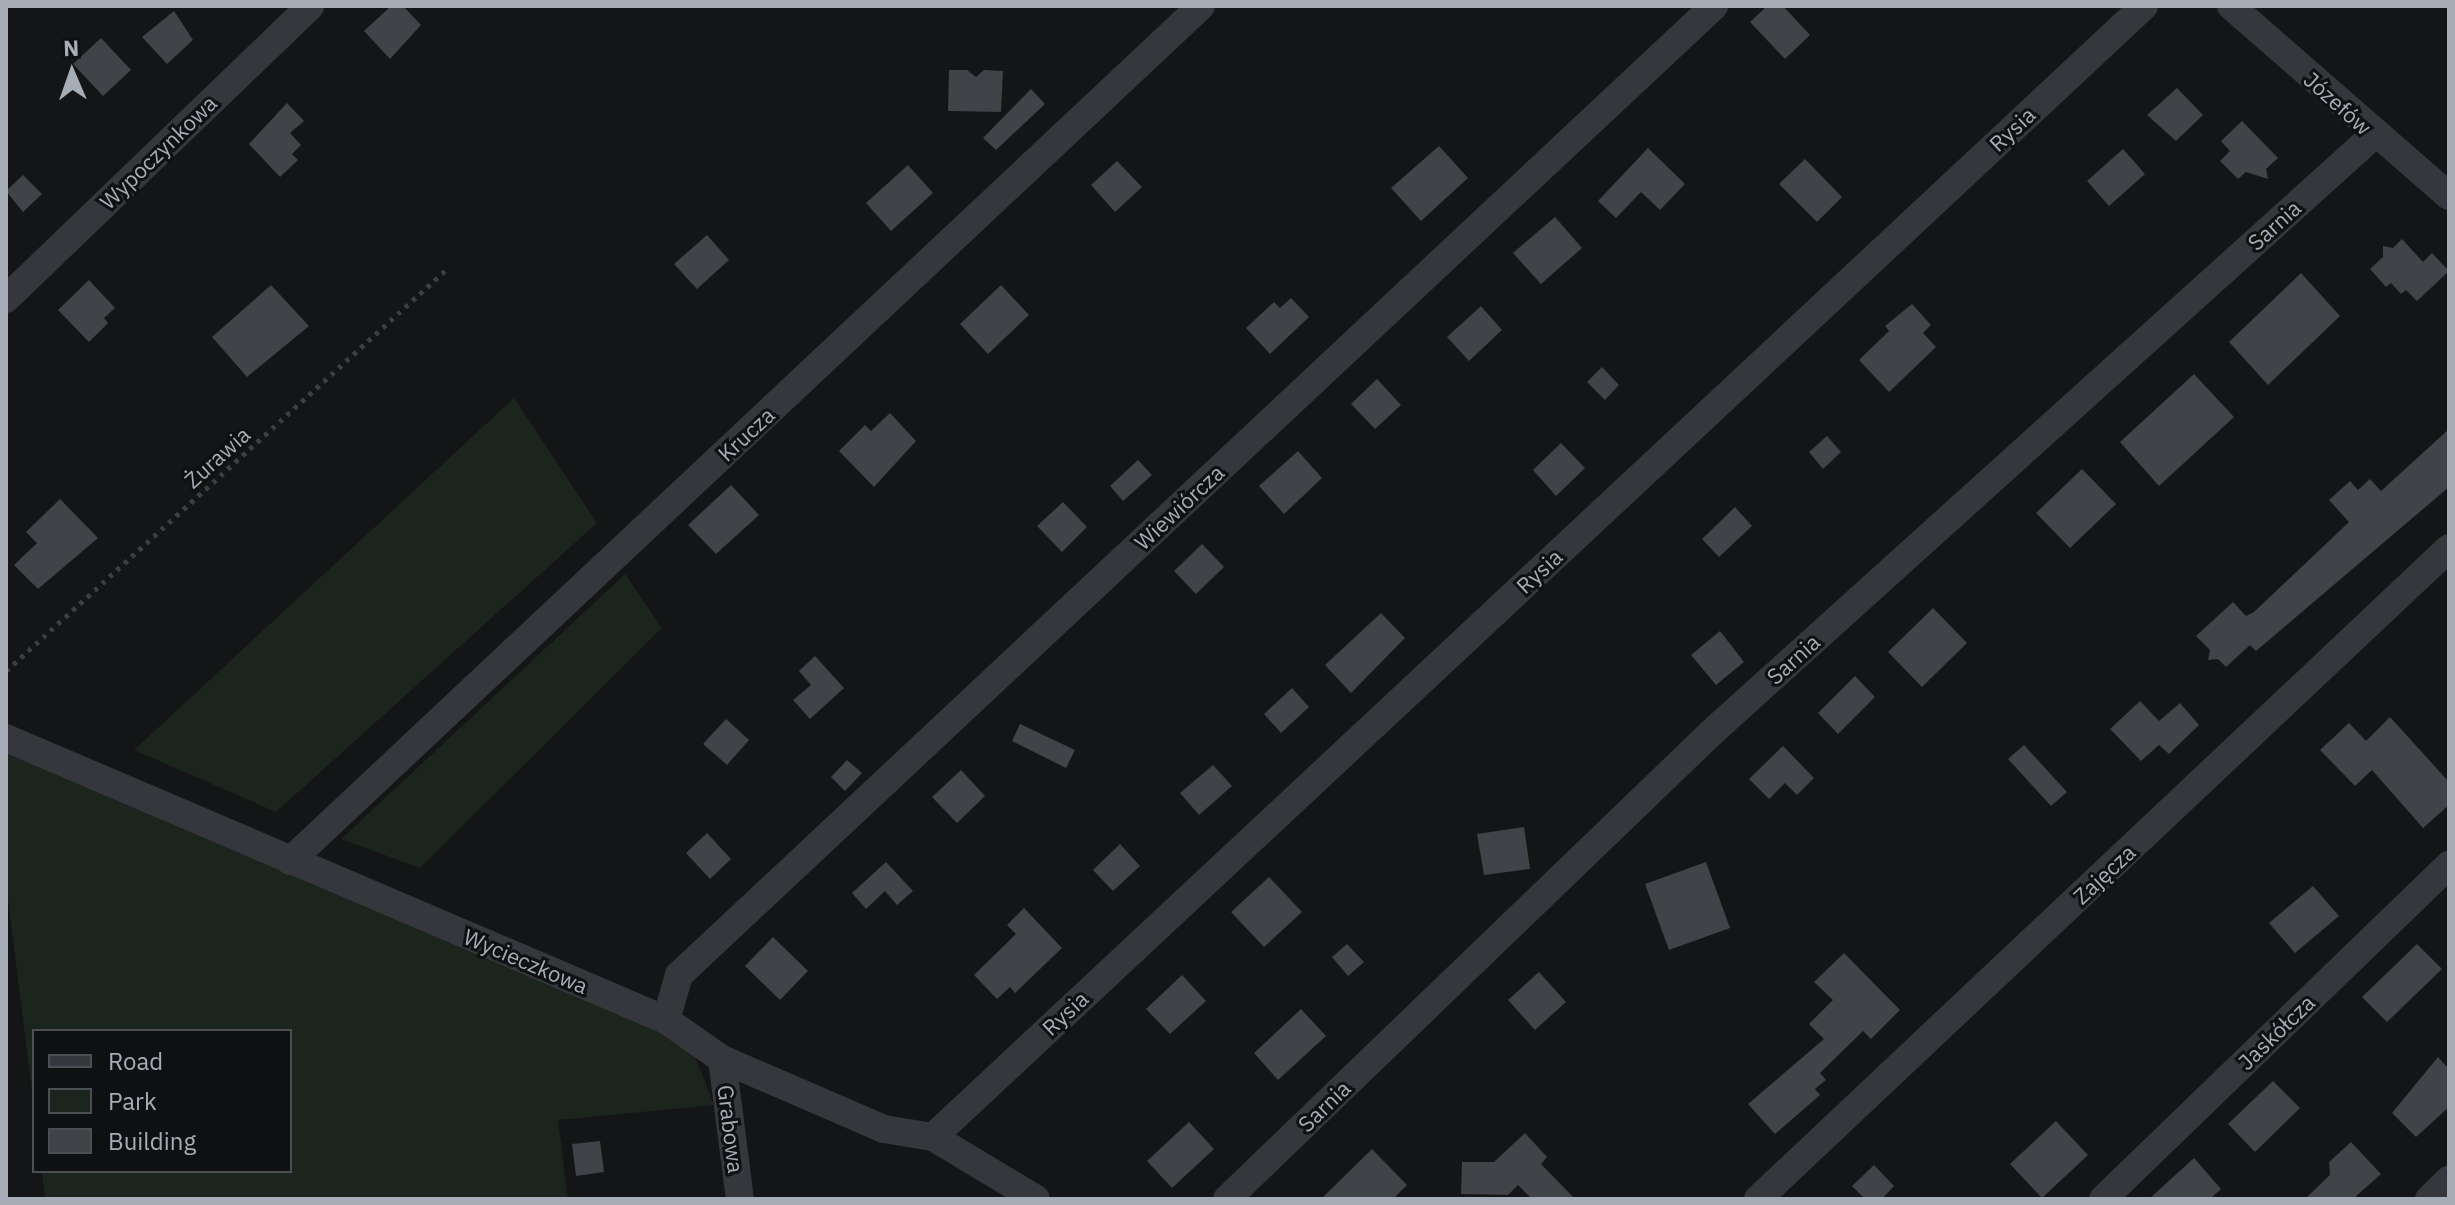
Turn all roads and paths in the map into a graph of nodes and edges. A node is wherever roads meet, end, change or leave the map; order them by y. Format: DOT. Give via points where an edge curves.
graph roads {
  1 [pos="310,6"];
  2 [pos="1201,6"];
  3 [pos="1714,6"];
  4 [pos="2144,6"];
  5 [pos="2231,6"];
  6 [pos="2374,135"];
  7 [pos="2449,196"];
  8 [pos="449,267"];
  9 [pos="6,299"];
  10 [pos="2449,548"];
  11 [pos="6,671"];
  12 [pos="6,738"];
  13 [pos="290,861"];
  14 [pos="2449,865"];
  15 [pos="666,1020"];
  16 [pos="722,1059"];
  17 [pos="933,1137"];
  18 [pos="2449,1180"];
  19 [pos="740,1199"];
  20 [pos="1036,1199"];
  21 [pos="1227,1199"];
  22 [pos="1758,1199"];
  23 [pos="2103,1199"];
  24 [pos="2429,1199"];
  1 -- 9 [label="street, Wypoczynkowa"];
  2 -- 13 [label="street, Krucza"];
  3 -- 15 [label="street, Wiewiórcza" via="679,975"];
  4 -- 17 [label="street, Rysia"];
  5 -- 6 [label="street, Józefów"];
  6 -- 7 [label="street, Józefów"];
  6 -- 21 [label="street, Sarnia" via="1711,733"];
  8 -- 11 [label="path, Żurawia"];
  10 -- 22 [label="street, Zajęcza"];
  12 -- 13 [label="street, Wycieczkowa"];
  13 -- 15 [label="street, Wycieczkowa"];
  14 -- 23 [label="street, Jaskółcza"];
  15 -- 16 [label="street, Wycieczkowa"];
  16 -- 17 [label="street, Wycieczkowa" via="884,1129"];
  16 -- 19 [label="street, Grabowa"];
  17 -- 20 [label="street, Wycieczkowa"];
  18 -- 24 [label="street"];
}
